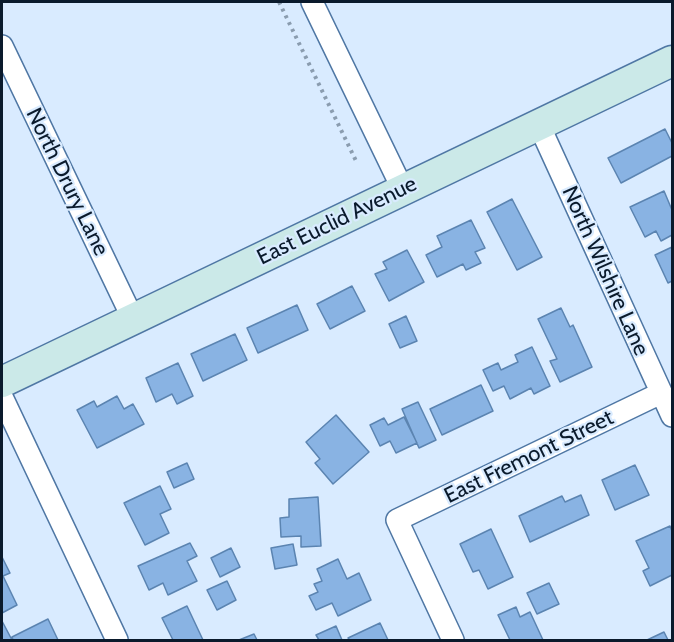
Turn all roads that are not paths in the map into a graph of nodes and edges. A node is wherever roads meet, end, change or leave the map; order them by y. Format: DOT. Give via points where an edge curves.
graph roads {
  1 [pos="312,2"];
  2 [pos="2,46"];
  3 [pos="672,61"];
  4 [pos="539,125"];
  5 [pos="403,190"];
  6 [pos="133,319"];
  7 [pos="2,382"];
  8 [pos="661,393"];
  9 [pos="2,397"];
  10 [pos="672,416"];
  11 [pos="117,640"];
  12 [pos="453,640"];
  1 -- 5 [label="street"];
  2 -- 6 [label="street, North Drury Lane"];
  3 -- 4 [label="main road, East Euclid Avenue"];
  4 -- 5 [label="main road, East Euclid Avenue"];
  4 -- 8 [label="street, North Wilshire Lane"];
  5 -- 6 [label="main road, East Euclid Avenue"];
  6 -- 7 [label="main road, East Euclid Avenue"];
  8 -- 10 [label="street, North Wilshire Lane"];
  8 -- 12 [label="street, East Fremont Street" via="398,520"];
  9 -- 11 [label="street"];
}
